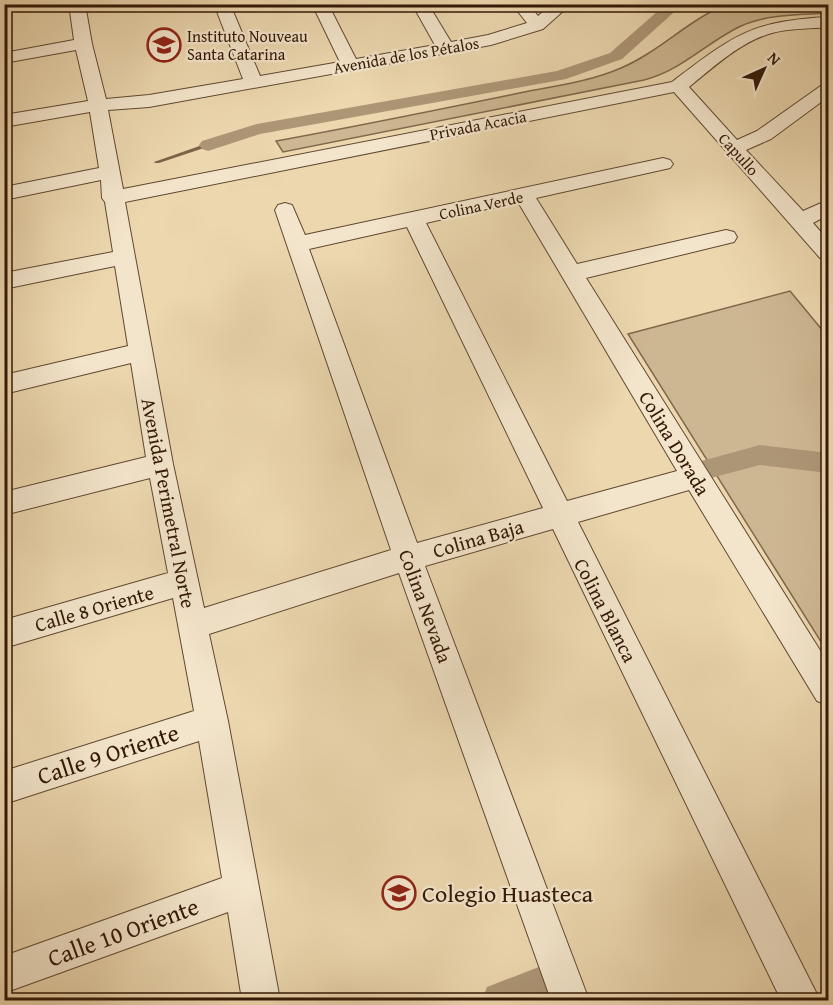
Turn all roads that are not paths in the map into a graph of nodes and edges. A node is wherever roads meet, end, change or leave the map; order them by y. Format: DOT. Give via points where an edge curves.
graph roads {
  1 [pos="77,4"];
  2 [pos="222,4"];
  3 [pos="320,4"];
  4 [pos="420,4"];
  5 [pos="520,4"];
  6 [pos="563,4"];
  7 [pos="828,22"];
  8 [pos="537,25"];
  9 [pos="83,44"];
  10 [pos="447,48"];
  11 [pos="4,57"];
  12 [pos="350,65"];
  13 [pos="253,82"];
  14 [pos="678,86"];
  15 [pos="828,89"];
  16 [pos="98,105"];
  17 [pos="4,121"];
  18 [pos="734,148"];
  19 [pos="663,164"];
  20 [pos="108,172"];
  21 [pos="4,194"];
  22 [pos="525,195"];
  23 [pos="112,198"];
  24 [pos="828,207"];
  25 [pos="285,210"];
  26 [pos="414,219"];
  27 [pos="801,221"];
  28 [pos="726,237"];
  29 [pos="298,244"];
  30 [pos="828,254"];
  31 [pos="123,257"];
  32 [pos="573,273"];
  33 [pos="4,281"];
  34 [pos="140,352"];
  35 [pos="4,385"];
  36 [pos="160,464"];
  37 [pos="695,477"];
  38 [pos="4,504"];
  39 [pos="559,516"];
  40 [pos="408,558"];
  41 [pos="184,582"];
  42 [pos="193,625"];
  43 [pos="4,634"];
  44 [pos="828,690"];
  45 [pos="212,721"];
  46 [pos="4,788"];
  47 [pos="242,890"];
  48 [pos="4,975"];
  49 [pos="261,1000"];
  50 [pos="570,1000"];
  51 [pos="801,1000"];
  1 -- 9 [label="street, Avenida Perimetral Norte"];
  2 -- 13 [label="street"];
  3 -- 12 [label="street"];
  4 -- 10 [label="street"];
  5 -- 8 [label="street"];
  6 -- 8 [label="street, Avenida de los Pétalos"];
  7 -- 14 [label="street, Privada Acacia" via="756,33"];
  8 -- 10 [label="street, Avenida de los Pétalos" via="491,40"];
  9 -- 11 [label="street"];
  9 -- 16 [label="street, Avenida Perimetral Norte"];
  10 -- 12 [label="street, Avenida de los Pétalos"];
  12 -- 13 [label="street, Avenida de los Pétalos"];
  13 -- 16 [label="street, Avenida de los Pétalos" via="148,101"];
  14 -- 18 [label="street, Capullo"];
  14 -- 23 [label="street, Privada Acacia"];
  15 -- 18 [label="street" via="764,135"];
  16 -- 17 [label="street, Avenida de los Pétalos"];
  16 -- 20 [label="street, Avenida Perimetral Norte"];
  18 -- 27 [label="street, Capullo"];
  19 -- 22 [label="street, Colina Verde"];
  20 -- 21 [label="street"];
  20 -- 23 [label="street, Avenida Perimetral Norte"];
  22 -- 26 [label="street, Colina Verde"];
  22 -- 32 [label="street, Colina Dorada"];
  23 -- 31 [label="street, Avenida Perimetral Norte"];
  24 -- 27 [label="street"];
  25 -- 29 [label="street, Colina Nevada"];
  26 -- 29 [label="street, Colina Verde"];
  26 -- 39 [label="street, Colina Blanca"];
  27 -- 30 [label="street, Capullo"];
  28 -- 32 [label="street"];
  29 -- 40 [label="street, Colina Nevada"];
  31 -- 33 [label="street"];
  31 -- 34 [label="street, Avenida Perimetral Norte"];
  32 -- 37 [label="street, Colina Dorada"];
  34 -- 35 [label="street"];
  34 -- 36 [label="street, Avenida Perimetral Norte"];
  36 -- 38 [label="street"];
  36 -- 41 [label="street, Avenida Perimetral Norte"];
  37 -- 39 [label="street, Colina Baja"];
  37 -- 44 [label="street, Colina Dorada"];
  39 -- 40 [label="street, Colina Baja"];
  39 -- 51 [label="street, Colina Blanca"];
  40 -- 42 [label="street, Colina Baja"];
  40 -- 50 [label="street, Colina Nevada"];
  41 -- 42 [label="street, Avenida Perimetral Norte"];
  41 -- 43 [label="street, Calle 8 Oriente"];
  42 -- 45 [label="street, Avenida Perimetral Norte"];
  45 -- 46 [label="street, Calle 9 Oriente"];
  45 -- 47 [label="street, Avenida Perimetral Norte"];
  47 -- 48 [label="street, Calle 10 Oriente"];
  47 -- 49 [label="street, Avenida Perimetral Norte"];
}
